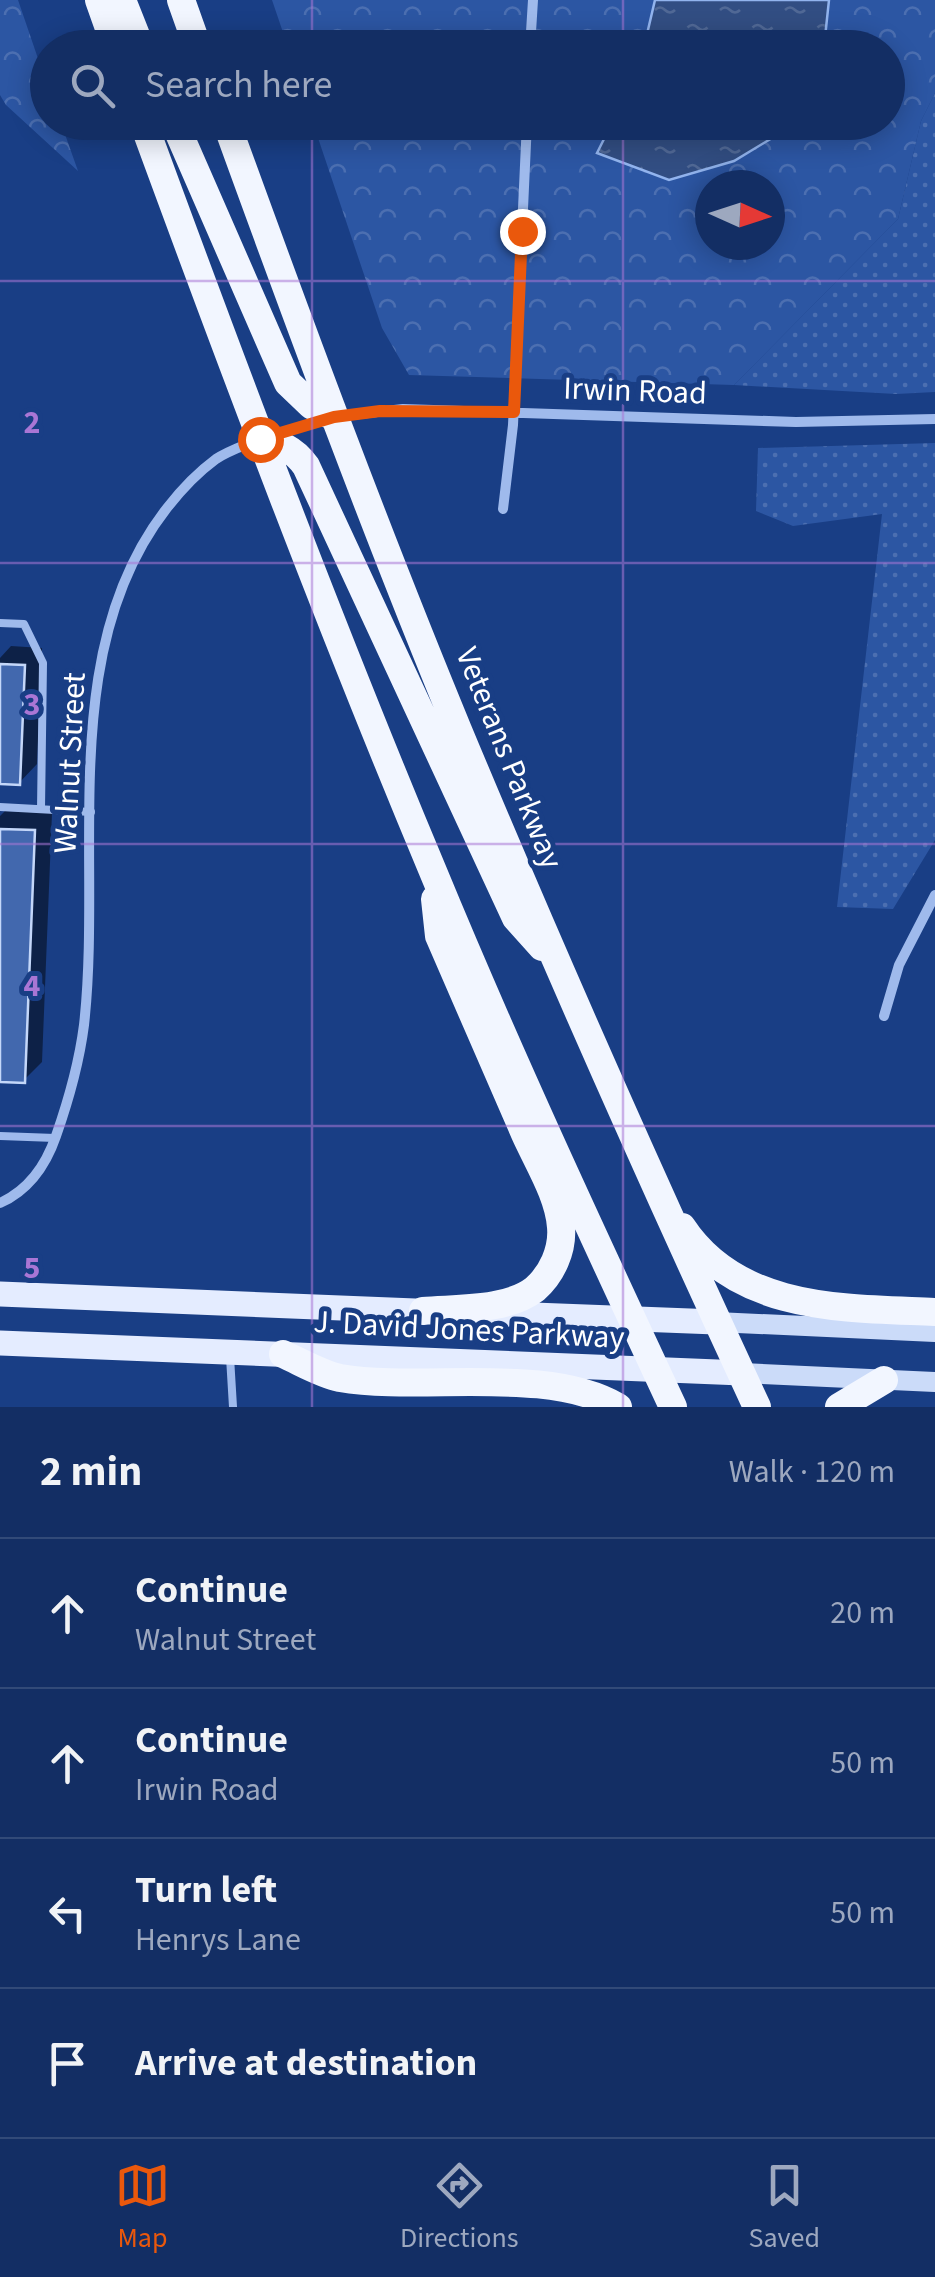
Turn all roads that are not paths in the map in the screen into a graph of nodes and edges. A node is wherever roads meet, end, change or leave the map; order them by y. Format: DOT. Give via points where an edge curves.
graph roads {
  1 [pos="98,0"];
  2 [pos="122,0"];
  3 [pos="181,0"];
  4 [pos="533,0"];
  5 [pos="109,30"];
  6 [pos="134,30"];
  7 [pos="192,30"];
  8 [pos="531,30"];
  9 [pos="151,140"];
  10 [pos="182,140"];
  11 [pos="233,140"];
  12 [pos="526,140"];
  13 [pos="514,412"];
  14 [pos="334,417"];
  15 [pos="935,419"];
  16 [pos="260,439"];
  17 [pos="503,509"];
  18 [pos="0,623"];
  19 [pos="0,807"];
  20 [pos="42,809"];
  21 [pos="90,812"];
  22 [pos="433,872"];
  23 [pos="935,895"];
  24 [pos="556,962"];
  25 [pos="884,1016"];
  26 [pos="0,1136"];
  27 [pos="55,1138"];
  28 [pos="656,1186"];
  29 [pos="0,1203"];
  30 [pos="0,1294"];
  31 [pos="423,1311"];
  32 [pos="935,1312"];
  33 [pos="630,1320"];
  34 [pos="716,1322"];
  35 [pos="935,1332"];
  36 [pos="0,1343"];
  37 [pos="229,1353"];
  38 [pos="282,1354"];
  39 [pos="656,1371"];
  40 [pos="742,1373"];
  41 [pos="884,1380"];
  42 [pos="935,1382"];
  43 [pos="233,1407"];
  44 [pos="618,1407"];
  45 [pos="673,1407"];
  46 [pos="758,1407"];
  47 [pos="839,1407"];
  1 -- 5 [label="highway"];
  2 -- 6 [label="highway"];
  3 -- 7 [label="highway"];
  4 -- 8 [label="street"];
  9 -- 16 [label="highway"];
  10 -- 14 [label="highway" via="288,383"];
  11 -- 14 [label="highway, Veterans Parkway"];
  12 -- 13 [label="street"];
  13 -- 14 [label="street, Irwin Road" via="402,409"];
  13 -- 15 [label="street, Irwin Road" via="796,422"];
  13 -- 17 [label="street"];
  14 -- 16 [label="street, Walnut Street"];
  14 -- 24 [label="highway, Veterans Parkway"];
  16 -- 21 [label="street, Walnut Street" via="218,457 195,476 153,526 124,579 96,690"];
  16 -- 22 [label="highway"];
  16 -- 24 [label="highway" via="284,445 306,466 516,918"];
  18 -- 20 [label="lane" via="24,624 43,663"];
  19 -- 20 [label="lane"];
  20 -- 21 [label="lane"];
  21 -- 27 [label="street, Walnut Street" via="84,1024 70,1100"];
  22 -- 31 [label="highway" via="439,936 562,1226 555,1263 526,1295"];
  22 -- 33 [label="highway"];
  23 -- 25 [label="street" via="900,965"];
  24 -- 28 [label="highway, Veterans Parkway"];
  26 -- 27 [label="lane"];
  27 -- 29 [label="street, Walnut Street" via="50,1156 19,1195"];
  28 -- 32 [label="highway" via="709,1256 775,1295 816,1306"];
  28 -- 34 [label="highway, Veterans Parkway"];
  30 -- 31 [label="main road, J. David Jones Parkway"];
  31 -- 33 [label="main road, J. David Jones Parkway"];
  33 -- 34 [label="main road, J. David Jones Parkway"];
  33 -- 39 [label="highway"];
  34 -- 35 [label="main road, J. David Jones Parkway"];
  34 -- 40 [label="highway, Veterans Parkway"];
  36 -- 37 [label="main road, J. David Jones Parkway"];
  37 -- 38 [label="main road, J. David Jones Parkway"];
  37 -- 43 [label="lane"];
  38 -- 39 [label="main road, J. David Jones Parkway"];
  38 -- 44 [label="highway" via="338,1378 559,1388"];
  39 -- 40 [label="main road, J. David Jones Parkway"];
  39 -- 45 [label="highway"];
  40 -- 41 [label="main road, J. David Jones Parkway"];
  40 -- 46 [label="highway, Veterans Parkway"];
  41 -- 42 [label="main road, J. David Jones Parkway"];
  41 -- 47 [label="highway"];
}
